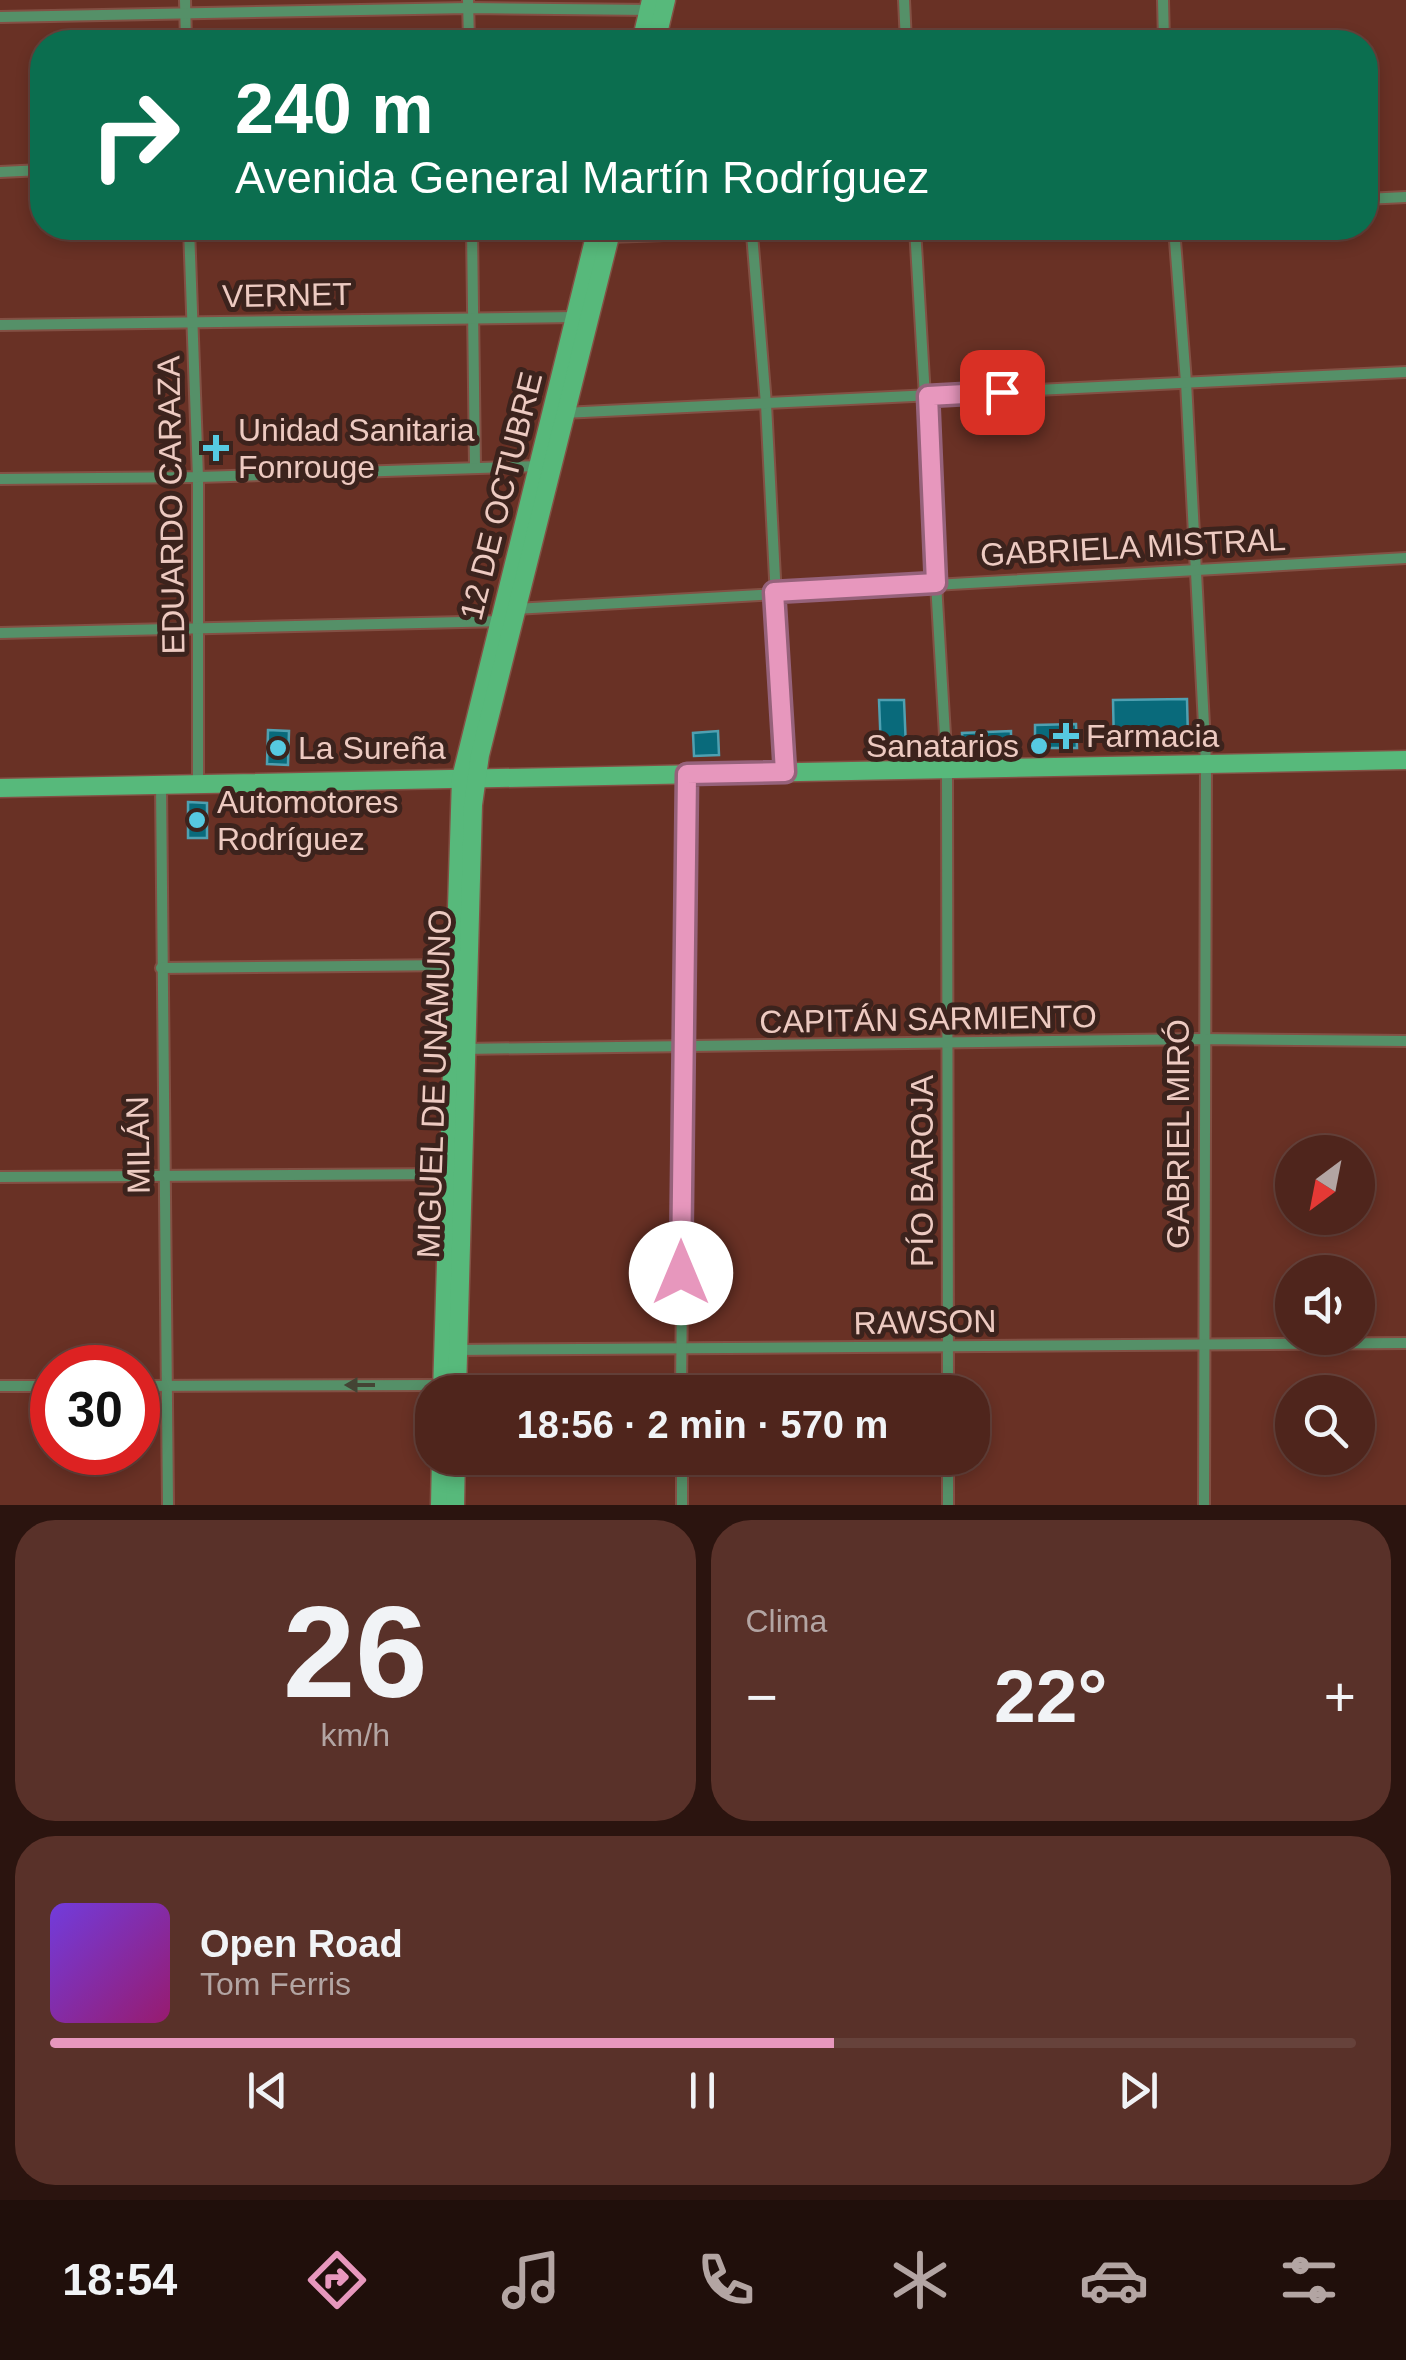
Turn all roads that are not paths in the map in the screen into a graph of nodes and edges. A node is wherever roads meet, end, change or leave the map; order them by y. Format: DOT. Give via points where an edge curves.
graph roads {
  1 [pos="185,0"];
  2 [pos="904,0"];
  3 [pos="1162,0"];
  4 [pos="468,4"];
  5 [pos="657,6"];
  6 [pos="186,15"];
  7 [pos="0,17"];
  8 [pos="186,30"];
  9 [pos="469,30"];
  10 [pos="646,30"];
  11 [pos="905,30"];
  12 [pos="1163,30"];
  13 [pos="30,171"];
  14 [pos="0,172"];
  15 [pos="1406,197"];
  16 [pos="1378,198"];
  17 [pos="189,240"];
  18 [pos="472,240"];
  19 [pos="603,240"];
  20 [pos="604,240"];
  21 [pos="752,240"];
  22 [pos="917,240"];
  23 [pos="1175,240"];
  24 [pos="575,317"];
  25 [pos="473,318"];
  26 [pos="192,321"];
  27 [pos="0,326"];
  28 [pos="1406,372"];
  29 [pos="1186,382"];
  30 [pos="928,396"];
  31 [pos="766,404"];
  32 [pos="560,412"];
  33 [pos="475,466"];
  34 [pos="545,469"];
  35 [pos="198,478"];
  36 [pos="0,479"];
  37 [pos="1406,558"];
  38 [pos="1195,568"];
  39 [pos="936,583"];
  40 [pos="774,592"];
  41 [pos="509,615"];
  42 [pos="199,629"];
  43 [pos="0,633"];
  44 [pos="1406,760"];
  45 [pos="1206,763"];
  46 [pos="948,769"];
  47 [pos="785,772"];
  48 [pos="687,774"];
  49 [pos="469,778"];
  50 [pos="198,782"];
  51 [pos="161,784"];
  52 [pos="0,788"];
  53 [pos="460,965"];
  54 [pos="161,968"];
  55 [pos="1202,1039"];
  56 [pos="1406,1041"];
  57 [pos="947,1045"];
  58 [pos="682,1047"];
  59 [pos="458,1049"];
  60 [pos="164,1174"];
  61 [pos="453,1174"];
  62 [pos="0,1177"];
  63 [pos="1204,1343"];
  64 [pos="1406,1343"];
  65 [pos="948,1347"];
  66 [pos="681,1348"];
  67 [pos="451,1350"];
  68 [pos="450,1375"];
  69 [pos="681,1375"];
  70 [pos="948,1375"];
  71 [pos="0,1386"];
  72 [pos="30,1386"];
  73 [pos="160,1386"];
  74 [pos="166,1386"];
  75 [pos="415,1389"];
  76 [pos="441,1475"];
  77 [pos="456,1475"];
  78 [pos="682,1475"];
  79 [pos="948,1475"];
  80 [pos="168,1505"];
  81 [pos="440,1505"];
  82 [pos="455,1505"];
  83 [pos="682,1505"];
  84 [pos="948,1505"];
  85 [pos="1204,1505"];
  1 -- 6 [label="street"];
  2 -- 11 [label="street"];
  3 -- 12 [label="street"];
  4 -- 5 [label="street"];
  4 -- 6 [label="street"];
  4 -- 9 [label="street"];
  5 -- 10 [label="street"];
  6 -- 7 [label="street"];
  6 -- 8 [label="street"];
  13 -- 14 [label="street"];
  15 -- 16 [label="street"];
  17 -- 26 [label="street, EDUARDO CARAZA"];
  18 -- 25 [label="street"];
  19 -- 24 [label="street, 12 DE OCTUBRE"];
  20 -- 32 [label="street, 12 DE OCTUBRE"];
  21 -- 31 [label="street"];
  22 -- 30 [label="street, PÍO BAROJA"];
  23 -- 29 [label="street, GABRIEL MIRÓ"];
  24 -- 25 [label="street, VERNET"];
  24 -- 32 [label="street, 12 DE OCTUBRE"];
  25 -- 26 [label="street, VERNET"];
  25 -- 33 [label="street"];
  26 -- 27 [label="street, VERNET"];
  26 -- 35 [label="street, EDUARDO CARAZA"];
  28 -- 29 [label="street"];
  29 -- 30 [label="street"];
  29 -- 38 [label="street, GABRIEL MIRÓ"];
  30 -- 31 [label="street"];
  30 -- 39 [label="street, PÍO BAROJA"];
  31 -- 32 [label="street"];
  31 -- 40 [label="street"];
  32 -- 34 [label="street, 12 DE OCTUBRE"];
  33 -- 34 [label="street"];
  33 -- 35 [label="street"];
  34 -- 41 [label="street, 12 DE OCTUBRE"];
  35 -- 36 [label="street"];
  35 -- 42 [label="street, EDUARDO CARAZA"];
  37 -- 38 [label="street, GABRIELA MISTRAL"];
  38 -- 39 [label="street, GABRIELA MISTRAL"];
  38 -- 45 [label="street, GABRIEL MIRÓ"];
  39 -- 40 [label="street, GABRIELA MISTRAL"];
  39 -- 46 [label="street, PÍO BAROJA"];
  40 -- 41 [label="street, GABRIELA MISTRAL"];
  40 -- 47 [label="street"];
  41 -- 42 [label="street, GABRIELA MISTRAL"];
  41 -- 49 [label="street, 12 DE OCTUBRE"];
  42 -- 43 [label="street, GABRIELA MISTRAL"];
  42 -- 50 [label="street, EDUARDO CARAZA"];
  44 -- 45 [label="street"];
  45 -- 46 [label="street"];
  45 -- 55 [label="street, GABRIEL MIRÓ"];
  46 -- 47 [label="street"];
  46 -- 57 [label="street, PÍO BAROJA"];
  47 -- 48 [label="street"];
  48 -- 49 [label="street"];
  48 -- 58 [label="street"];
  49 -- 50 [label="street"];
  49 -- 53 [label="street, MIGUEL DE UNAMUNO"];
  50 -- 51 [label="street"];
  51 -- 52 [label="street"];
  51 -- 54 [label="street, MILÁN"];
  53 -- 54 [label="street"];
  53 -- 59 [label="street, MIGUEL DE UNAMUNO"];
  54 -- 60 [label="street, MILÁN"];
  55 -- 56 [label="street, CAPITÁN SARMIENTO"];
  55 -- 57 [label="street, CAPITÁN SARMIENTO"];
  55 -- 63 [label="street, GABRIEL MIRÓ"];
  57 -- 58 [label="street, CAPITÁN SARMIENTO"];
  57 -- 65 [label="street, PÍO BAROJA"];
  58 -- 59 [label="street, CAPITÁN SARMIENTO"];
  58 -- 66 [label="street"];
  59 -- 61 [label="street, MIGUEL DE UNAMUNO"];
  60 -- 61 [label="street"];
  60 -- 62 [label="street"];
  60 -- 74 [label="street, MILÁN"];
  61 -- 67 [label="street, MIGUEL DE UNAMUNO"];
  63 -- 64 [label="street, RAWSON"];
  63 -- 65 [label="street, RAWSON"];
  63 -- 85 [label="street, GABRIEL MIRÓ"];
  65 -- 66 [label="street, RAWSON"];
  65 -- 70 [label="street, PÍO BAROJA"];
  66 -- 67 [label="street, RAWSON"];
  66 -- 69 [label="street"];
  67 -- 68 [label="street, MIGUEL DE UNAMUNO"];
  71 -- 72 [label="street"];
  73 -- 74 [label="street"];
  75 -- 74 [label="street, one-way"];
  74 -- 80 [label="street, MILÁN"];
  76 -- 81 [label="street"];
  77 -- 82 [label="street"];
  78 -- 83 [label="street"];
  79 -- 84 [label="street"];
}
